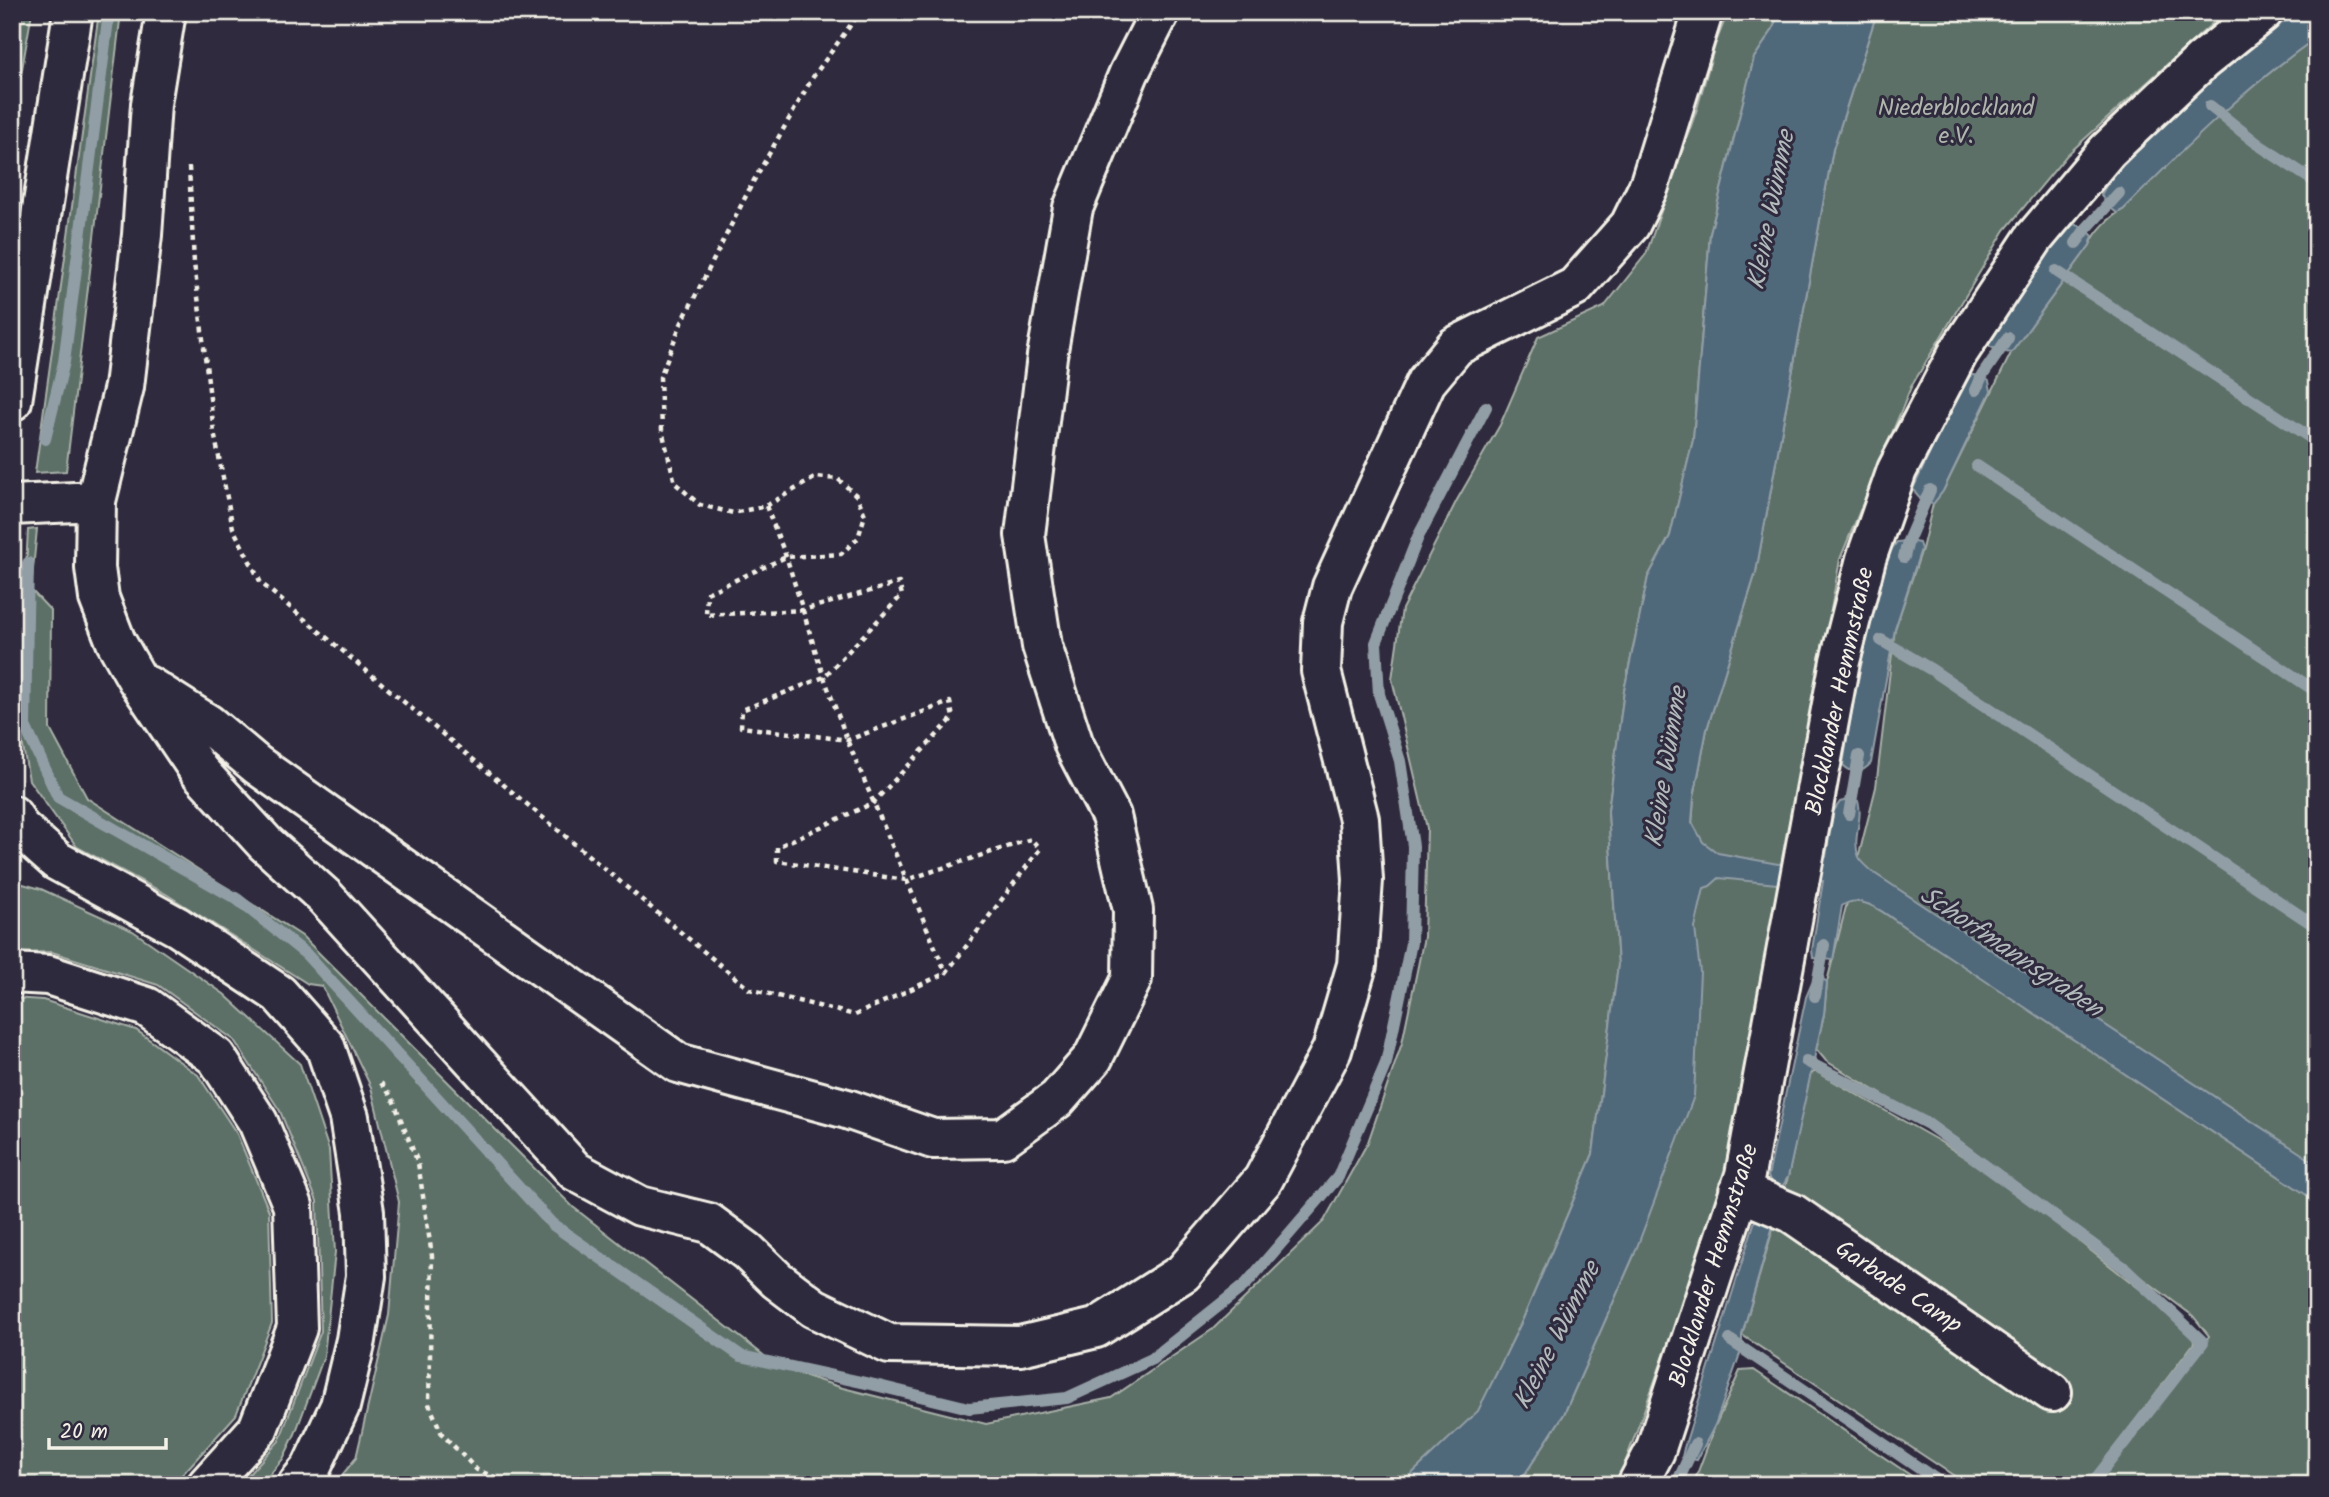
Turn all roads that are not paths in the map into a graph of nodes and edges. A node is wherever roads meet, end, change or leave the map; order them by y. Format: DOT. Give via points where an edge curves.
graph roads {
  1 [pos="74,12"];
  2 [pos="166,12"];
  3 [pos="1160,12"];
  4 [pos="1703,12"];
  5 [pos="2263,12"];
  6 [pos="12,401"];
  7 [pos="96,501"];
  8 [pos="12,505"];
  9 [pos="137,679"];
  10 [pos="12,815"];
  11 [pos="12,973"];
  12 [pos="1739,1191"];
  13 [pos="2052,1392"];
  14 [pos="207,1485"];
  15 [pos="297,1485"];
  16 [pos="1637,1485"];
  1 -- 6 [label="main road"];
  2 -- 7 [label="main road" via="150,104 142,235 124,387"];
  3 -- 9 [label="main road" via="1129,72 1073,208 1047,356 1025,535 1042,646 1074,745 1111,816 1133,910 1132,979 1093,1058 1057,1099 1003,1138 933,1139 848,1109 678,1063 257,765 208,724"];
  4 -- 9 [label="main road" via="1649,186 1630,225 1576,287 1456,346 1426,383 1332,587 1323,622 1321,671 1359,819 1363,880 1357,964 1332,1050 1263,1180 1183,1272 1096,1328 1020,1346 889,1344 814,1308 709,1223 640,1206 575,1171 325,897 265,843 199,771"];
  5 -- 12 [label="main road, Blocklander Hemmstraße" via="2202,61 2108,152 2034,238 1958,353 1897,470 1866,559 1840,661"];
  7 -- 8 [label="main road"];
  7 -- 9 [label="main road" via="99,598"];
  10 -- 15 [label="main road" via="57,861 178,927 279,994 325,1046 349,1117 364,1212 366,1276 340,1406 311,1468"];
  11 -- 14 [label="main road" via="48,975 147,1007 216,1057 258,1122 293,1206 297,1328 258,1429"];
  12 -- 13 [label="main road, Garbade Camp" via="1792,1213"];
  12 -- 16 [label="main road, Blocklander Hemmstraße" via="1655,1451"];
}
